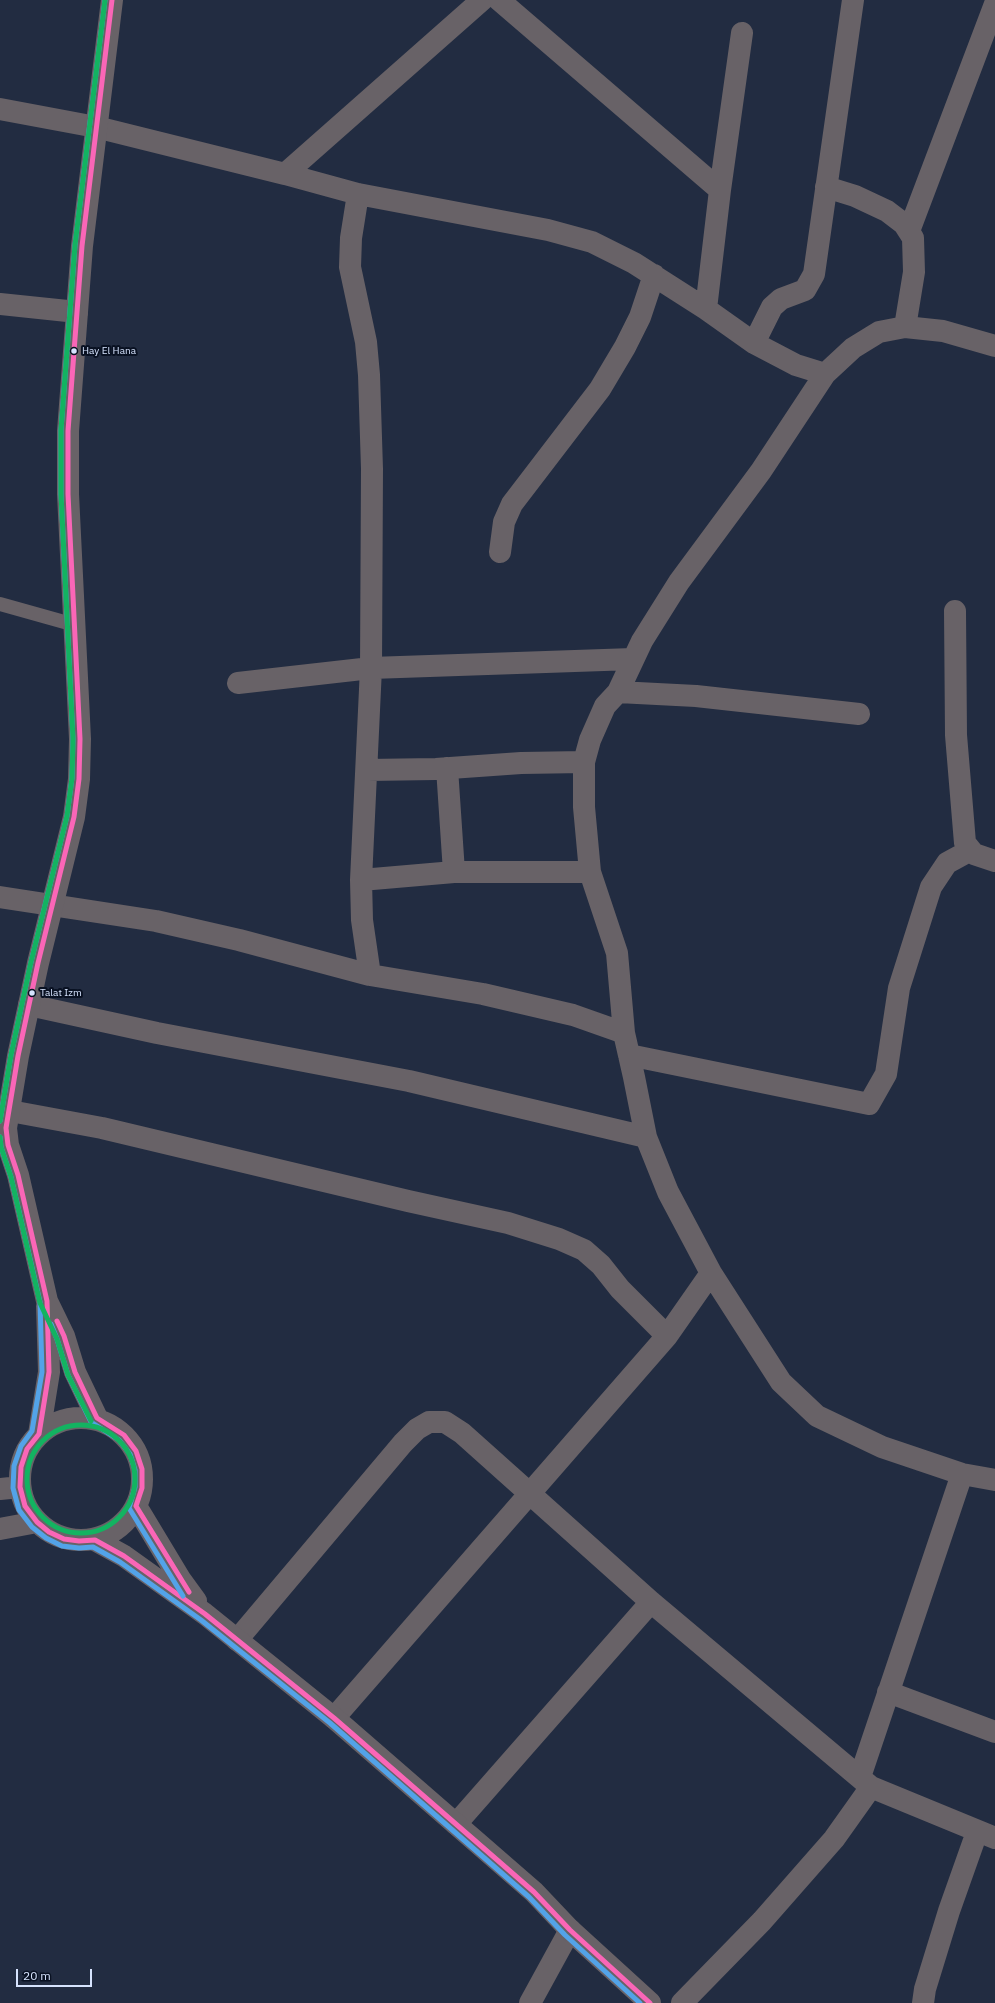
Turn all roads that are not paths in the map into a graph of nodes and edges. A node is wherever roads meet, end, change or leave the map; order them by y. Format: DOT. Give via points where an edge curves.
graph roads {
  1 [pos="112,0"];
  2 [pos="482,0"];
  3 [pos="499,0"];
  4 [pos="853,0"];
  5 [pos="995,4"];
  6 [pos="742,33"];
  7 [pos="0,109"];
  8 [pos="96,127"];
  9 [pos="285,174"];
  10 [pos="826,187"];
  11 [pos="720,190"];
  12 [pos="358,194"];
  13 [pos="909,231"];
  14 [pos="654,276"];
  15 [pos="0,304"];
  16 [pos="706,309"];
  17 [pos="77,312"];
  18 [pos="905,327"];
  19 [pos="754,343"];
  20 [pos="995,346"];
  21 [pos="825,374"];
  22 [pos="500,552"];
  23 [pos="0,604"];
  24 [pos="955,611"];
  25 [pos="75,625"];
  26 [pos="633,659"];
  27 [pos="371,668"];
  28 [pos="238,683"];
  29 [pos="618,692"];
  30 [pos="859,714"];
  31 [pos="584,762"];
  32 [pos="447,768"];
  33 [pos="366,770"];
  34 [pos="969,850"];
  35 [pos="995,861"];
  36 [pos="454,872"];
  37 [pos="590,872"];
  38 [pos="361,880"];
  39 [pos="0,897"];
  40 [pos="53,906"];
  41 [pos="370,975"];
  42 [pos="29,1005"];
  43 [pos="624,1034"];
  44 [pos="629,1055"];
  45 [pos="10,1111"];
  46 [pos="646,1137"];
  47 [pos="711,1273"];
  48 [pos="47,1301"];
  49 [pos="667,1336"];
  50 [pos="97,1418"];
  51 [pos="39,1434"];
  52 [pos="962,1474"];
  53 [pos="995,1480"];
  54 [pos="10,1488"];
  55 [pos="531,1494"];
  56 [pos="136,1506"];
  57 [pos="37,1522"];
  58 [pos="0,1529"];
  59 [pos="95,1540"];
  60 [pos="651,1602"];
  61 [pos="204,1614"];
  62 [pos="237,1640"];
  63 [pos="888,1692"];
  64 [pos="334,1718"];
  65 [pos="995,1732"];
  66 [pos="865,1782"];
  67 [pos="456,1824"];
  68 [pos="986,1835"];
  69 [pos="570,1930"];
  70 [pos="530,2003"];
  71 [pos="650,2003"];
  72 [pos="682,2003"];
  73 [pos="923,2003"];
  1 -- 8 [label="street"];
  2 -- 9 [label="street"];
  3 -- 11 [label="street"];
  4 -- 10 [label="street"];
  5 -- 13 [label="street"];
  6 -- 11 [label="street"];
  7 -- 8 [label="street"];
  8 -- 9 [label="street"];
  8 -- 17 [label="street"];
  9 -- 12 [label="street"];
  10 -- 13 [label="street" via="887,211"];
  10 -- 19 [label="street" via="814,274 805,290 781,299 772,307"];
  11 -- 16 [label="street"];
  12 -- 14 [label="street" via="548,230 592,242"];
  12 -- 27 [label="street" via="351,238 350,267 366,342 369,375 372,469"];
  13 -- 18 [label="street" via="913,238 914,265"];
  14 -- 16 [label="street"];
  14 -- 22 [label="street" via="640,317 603,383 512,504 504,522"];
  15 -- 17 [label="street"];
  16 -- 19 [label="street"];
  17 -- 25 [label="street" via="68,431 68,494"];
  18 -- 20 [label="street" via="943,332"];
  18 -- 21 [label="street" via="879,332 854,348"];
  19 -- 21 [label="street" via="796,365"];
  21 -- 26 [label="street" via="761,471 679,582"];
  23 -- 25 [label="lane"];
  24 -- 34 [label="street" via="956,735 965,843"];
  25 -- 40 [label="street" via="80,739 79,779 74,817"];
  26 -- 27 [label="street"];
  26 -- 29 [label="street"];
  27 -- 28 [label="street"];
  27 -- 33 [label="street"];
  29 -- 30 [label="street" via="696,696"];
  29 -- 31 [label="street" via="605,706 590,740"];
  31 -- 32 [label="street"];
  31 -- 37 [label="street" via="584,807"];
  32 -- 33 [label="street"];
  32 -- 36 [label="street"];
  33 -- 38 [label="street"];
  34 -- 35 [label="street"];
  34 -- 44 [label="street" via="947,863 930,887 899,988 886,1074 869,1104"];
  36 -- 37 [label="street"];
  36 -- 38 [label="street"];
  37 -- 43 [label="street" via="617,952"];
  38 -- 41 [label="street" via="362,920"];
  39 -- 40 [label="street"];
  40 -- 41 [label="street" via="156,921"];
  40 -- 42 [label="street"];
  41 -- 43 [label="street" via="483,994 573,1015"];
  42 -- 45 [label="street"];
  42 -- 46 [label="street" via="157,1033 409,1081"];
  43 -- 44 [label="street"];
  44 -- 46 [label="street"];
  45 -- 48 [label="street" via="6,1128 8,1145 18,1175"];
  45 -- 49 [label="street" via="102,1128 508,1223 559,1239 584,1250 601,1265 620,1289"];
  46 -- 47 [label="street" via="668,1192"];
  47 -- 49 [label="street"];
  47 -- 52 [label="street" via="780,1382 817,1416 882,1447"];
  48 -- 50 [label="street" via="64,1336 75,1372"];
  48 -- 51 [label="street" via="48,1372"];
  49 -- 55 [label="street"];
  50 -- 51 [label="street" via="72,1418 54,1424"];
  50 -- 56 [label="street" via="124,1435 136,1451 142,1469 142,1488"];
  51 -- 54 [label="street" via="28,1449"];
  52 -- 53 [label="street"];
  52 -- 63 [label="street"];
  54 -- 57 [label="street"];
  55 -- 60 [label="street"];
  55 -- 62 [label="street" via="455,1428 445,1422 429,1422 417,1429 389,1459"];
  55 -- 64 [label="street"];
  56 -- 59 [label="street" via="119,1528"];
  56 -- 61 [label="street"];
  57 -- 58 [label="street"];
  57 -- 59 [label="street" via="49,1532 64,1539"];
  59 -- 61 [label="street" via="124,1556"];
  60 -- 66 [label="street"];
  60 -- 67 [label="street"];
  61 -- 62 [label="street"];
  62 -- 64 [label="street"];
  63 -- 65 [label="street"];
  63 -- 66 [label="street"];
  64 -- 67 [label="street"];
  66 -- 68 [label="street"];
  66 -- 72 [label="street" via="834,1839 762,1921"];
  67 -- 69 [label="street" via="534,1892"];
  68 -- 73 [label="street" via="949,1910 925,1988"];
  69 -- 70 [label="street"];
  69 -- 71 [label="street"];
}
